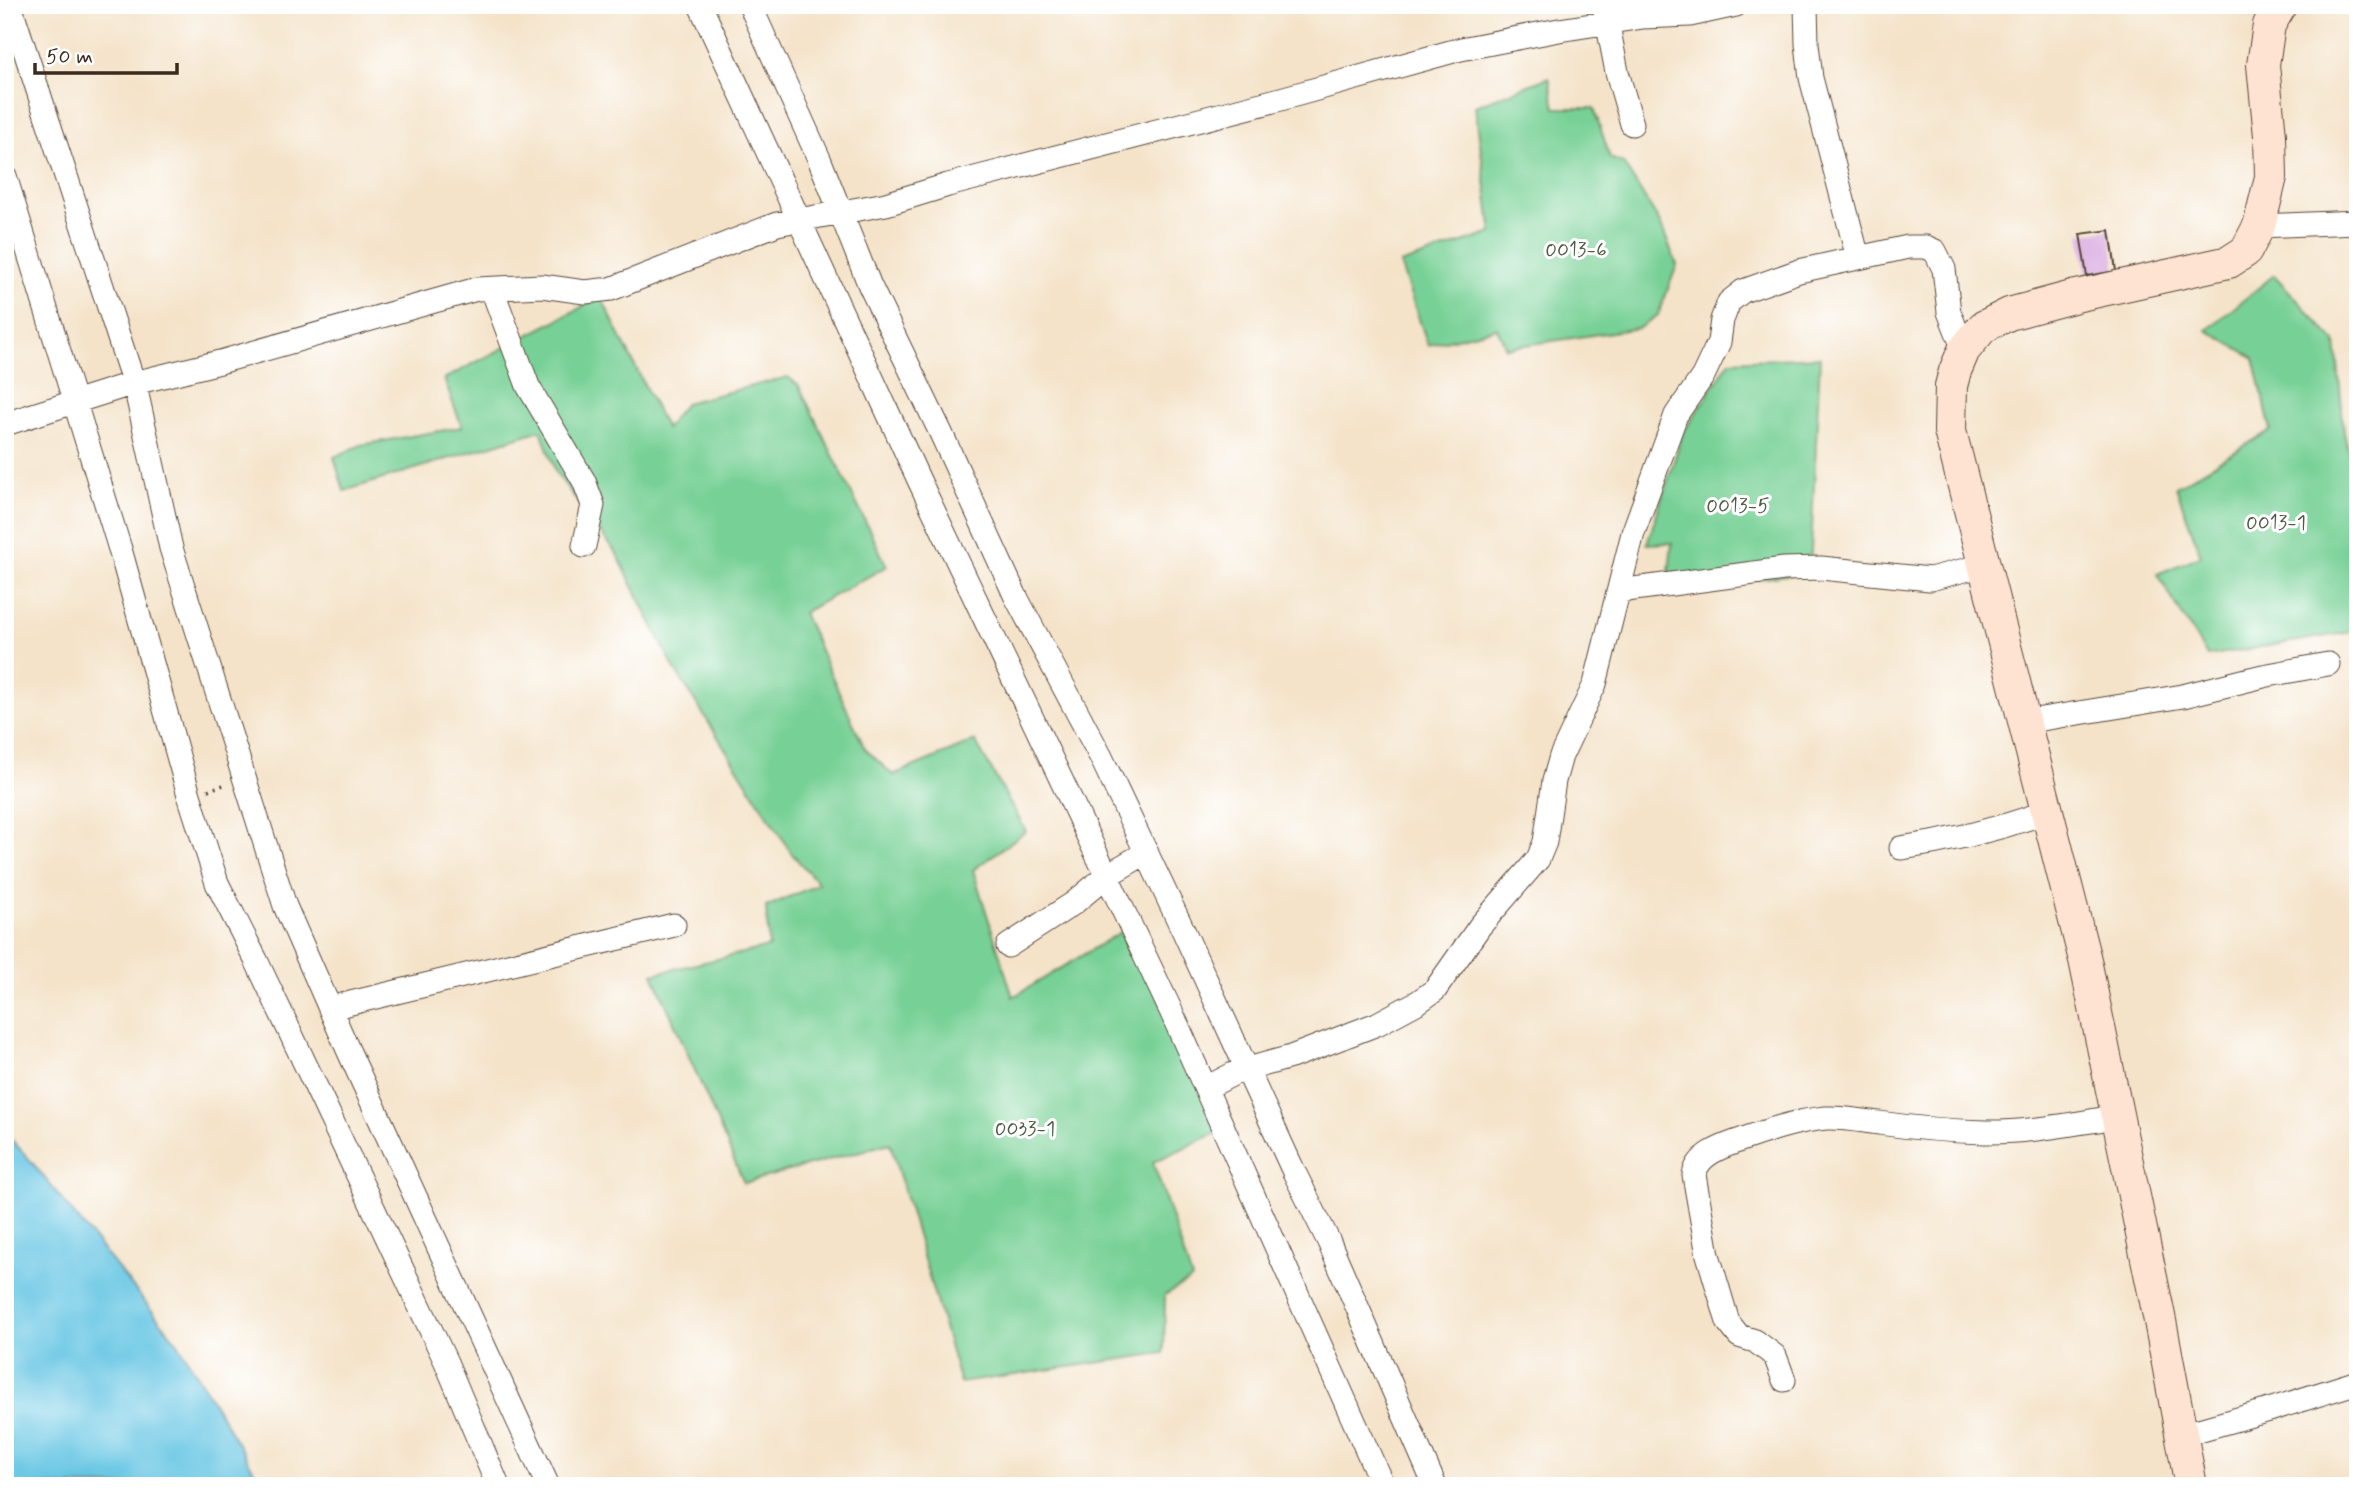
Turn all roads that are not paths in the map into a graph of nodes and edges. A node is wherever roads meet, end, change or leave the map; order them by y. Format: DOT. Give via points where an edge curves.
graph roads {
  1 [pos="10,5"];
  2 [pos="700,5"];
  3 [pos="750,5"];
  4 [pos="1736,5"];
  5 [pos="1806,5"];
  6 [pos="2270,12"];
  7 [pos="1606,14"];
  8 [pos="1632,124"];
  9 [pos="5,176"];
  10 [pos="840,212"];
  11 [pos="797,220"];
  12 [pos="2358,222"];
  13 [pos="2259,226"];
  14 [pos="1858,258"];
  15 [pos="492,289"];
  16 [pos="1964,350"];
  17 [pos="127,386"];
  18 [pos="82,399"];
  19 [pos="5,424"];
  20 [pos="584,546"];
  21 [pos="1984,565"];
  22 [pos="1619,591"];
  23 [pos="2328,664"];
  24 [pos="2024,722"];
  25 [pos="2047,812"];
  26 [pos="1901,848"];
  27 [pos="1147,852"];
  28 [pos="1107,876"];
  29 [pos="674,925"];
  30 [pos="1008,946"];
  31 [pos="330,1008"];
  32 [pos="1242,1070"];
  33 [pos="1210,1086"];
  34 [pos="2118,1117"];
  35 [pos="1784,1380"];
  36 [pos="2358,1382"];
  37 [pos="2181,1435"];
  38 [pos="498,1486"];
  39 [pos="548,1486"];
  40 [pos="1383,1486"];
  41 [pos="1435,1486"];
  42 [pos="2191,1486"];
  1 -- 17 [label="street"];
  2 -- 11 [label="street"];
  3 -- 10 [label="street"];
  4 -- 7 [label="street" via="1690,15"];
  5 -- 14 [label="street" via="1811,79"];
  6 -- 13 [label="main road" via="2263,65 2271,177"];
  7 -- 8 [label="street"];
  7 -- 10 [label="street" via="886,204"];
  9 -- 18 [label="street"];
  10 -- 11 [label="street"];
  10 -- 27 [label="street" via="1015,595"];
  11 -- 15 [label="street" via="611,289"];
  11 -- 28 [label="street"];
  12 -- 13 [label="street"];
  13 -- 16 [label="main road" via="2245,251 2228,262 2009,314 1983,327"];
  14 -- 16 [label="street" via="1908,247 1935,250 1944,270 1949,312"];
  14 -- 22 [label="street" via="1799,271 1743,291 1729,302 1719,342 1676,415 1633,534"];
  15 -- 17 [label="street" via="477,289"];
  15 -- 20 [label="street" via="528,386 584,481 593,505"];
  16 -- 21 [label="main road" via="1951,386 1950,432"];
  17 -- 18 [label="street"];
  17 -- 31 [label="street" via="171,548 285,905"];
  18 -- 19 [label="street"];
  18 -- 38 [label="street" via="120,549 217,883 446,1362"];
  21 -- 22 [label="street" via="1930,579 1821,568"];
  21 -- 24 [label="main road"];
  22 -- 32 [label="street" via="1595,684 1561,756 1538,859 1480,926 1435,990 1377,1024"];
  23 -- 24 [label="street" via="2183,696"];
  24 -- 25 [label="main road"];
  25 -- 26 [label="street" via="2005,827"];
  25 -- 34 [label="main road"];
  27 -- 28 [label="street"];
  27 -- 32 [label="street"];
  28 -- 30 [label="street"];
  28 -- 33 [label="street"];
  29 -- 31 [label="street"];
  31 -- 39 [label="street"];
  32 -- 33 [label="street"];
  32 -- 41 [label="street" via="1329,1242"];
  33 -- 40 [label="street"];
  34 -- 35 [label="street" via="1986,1132 1825,1118 1776,1128 1701,1159 1694,1175 1708,1255 1728,1322 1739,1336 1775,1356"];
  34 -- 37 [label="main road"];
  36 -- 37 [label="street"];
  37 -- 42 [label="main road"];
}
